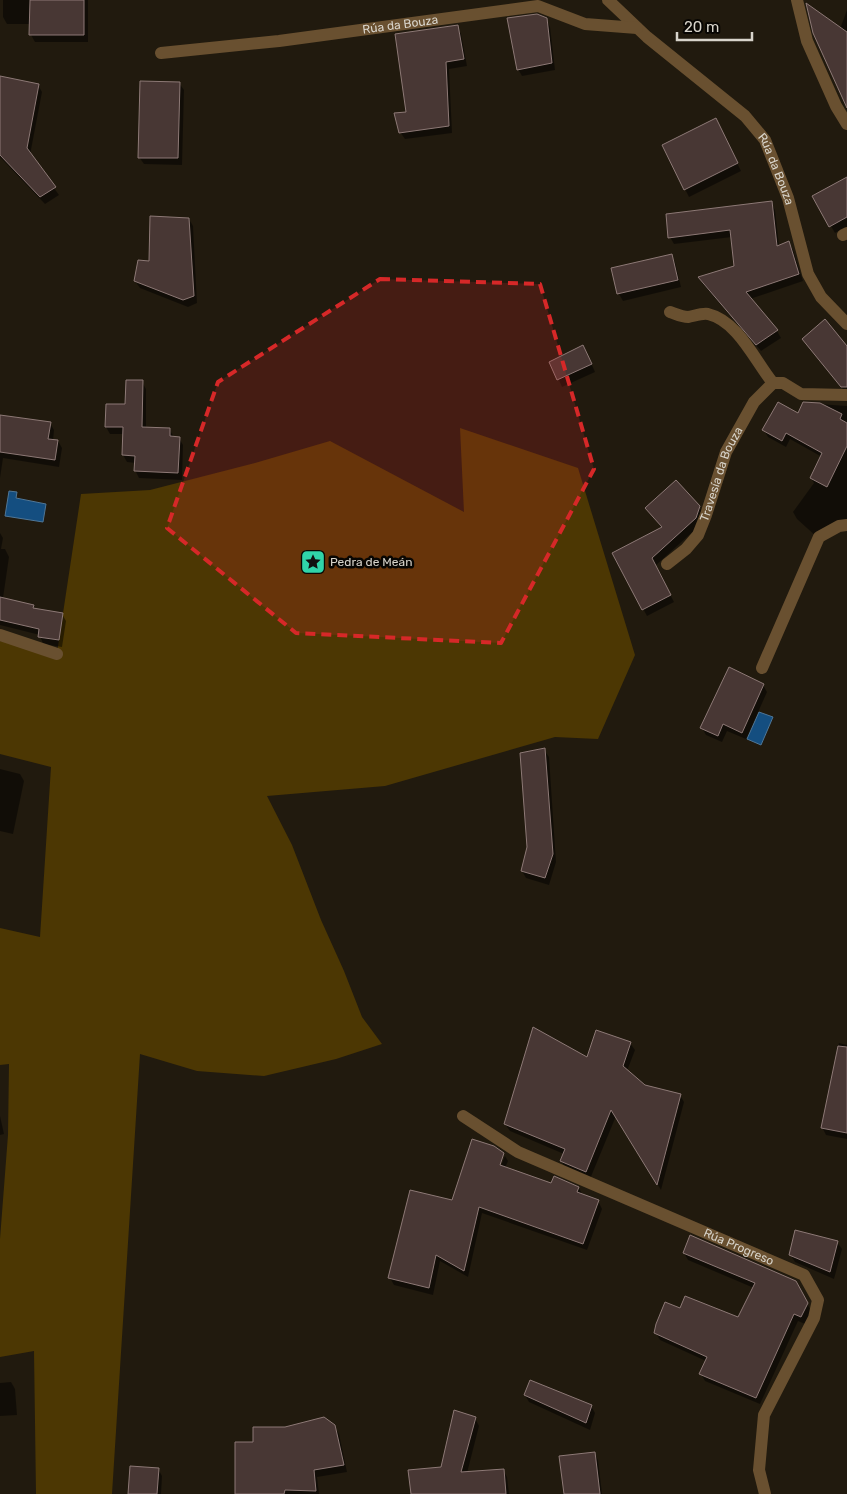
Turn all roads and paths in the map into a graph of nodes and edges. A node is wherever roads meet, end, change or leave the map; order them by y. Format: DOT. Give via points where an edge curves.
graph roads {
  1 [pos="608,0"];
  2 [pos="797,0"];
  3 [pos="637,28"];
  4 [pos="161,54"];
  5 [pos="847,124"];
  6 [pos="670,312"];
  7 [pos="847,324"];
  8 [pos="773,383"];
  9 [pos="847,395"];
  10 [pos="847,525"];
  11 [pos="667,564"];
  12 [pos="0,636"];
  13 [pos="57,654"];
  14 [pos="762,668"];
  15 [pos="464,1116"];
  16 [pos="765,1494"];
  1 -- 3 [label="street, Rúa da Bouza"];
  2 -- 5 [label="street" via="808,42"];
  3 -- 4 [label="street, Rúa da Bouza" via="585,24 538,6"];
  3 -- 7 [label="street, Rúa da Bouza" via="745,116 765,140 788,198 808,274 821,296"];
  6 -- 8 [label="street" via="686,317 706,314 726,322"];
  8 -- 9 [label="street" via="783,383 801,394"];
  8 -- 11 [label="street, Travesía da Bouza" via="754,402 726,452 698,535"];
  10 -- 14 [label="street" via="838,526 819,537"];
  12 -- 13 [label="street"];
  15 -- 16 [label="street, Rúa Progreso" via="518,1152 804,1275 818,1300 814,1318 764,1415 760,1470"];
}
